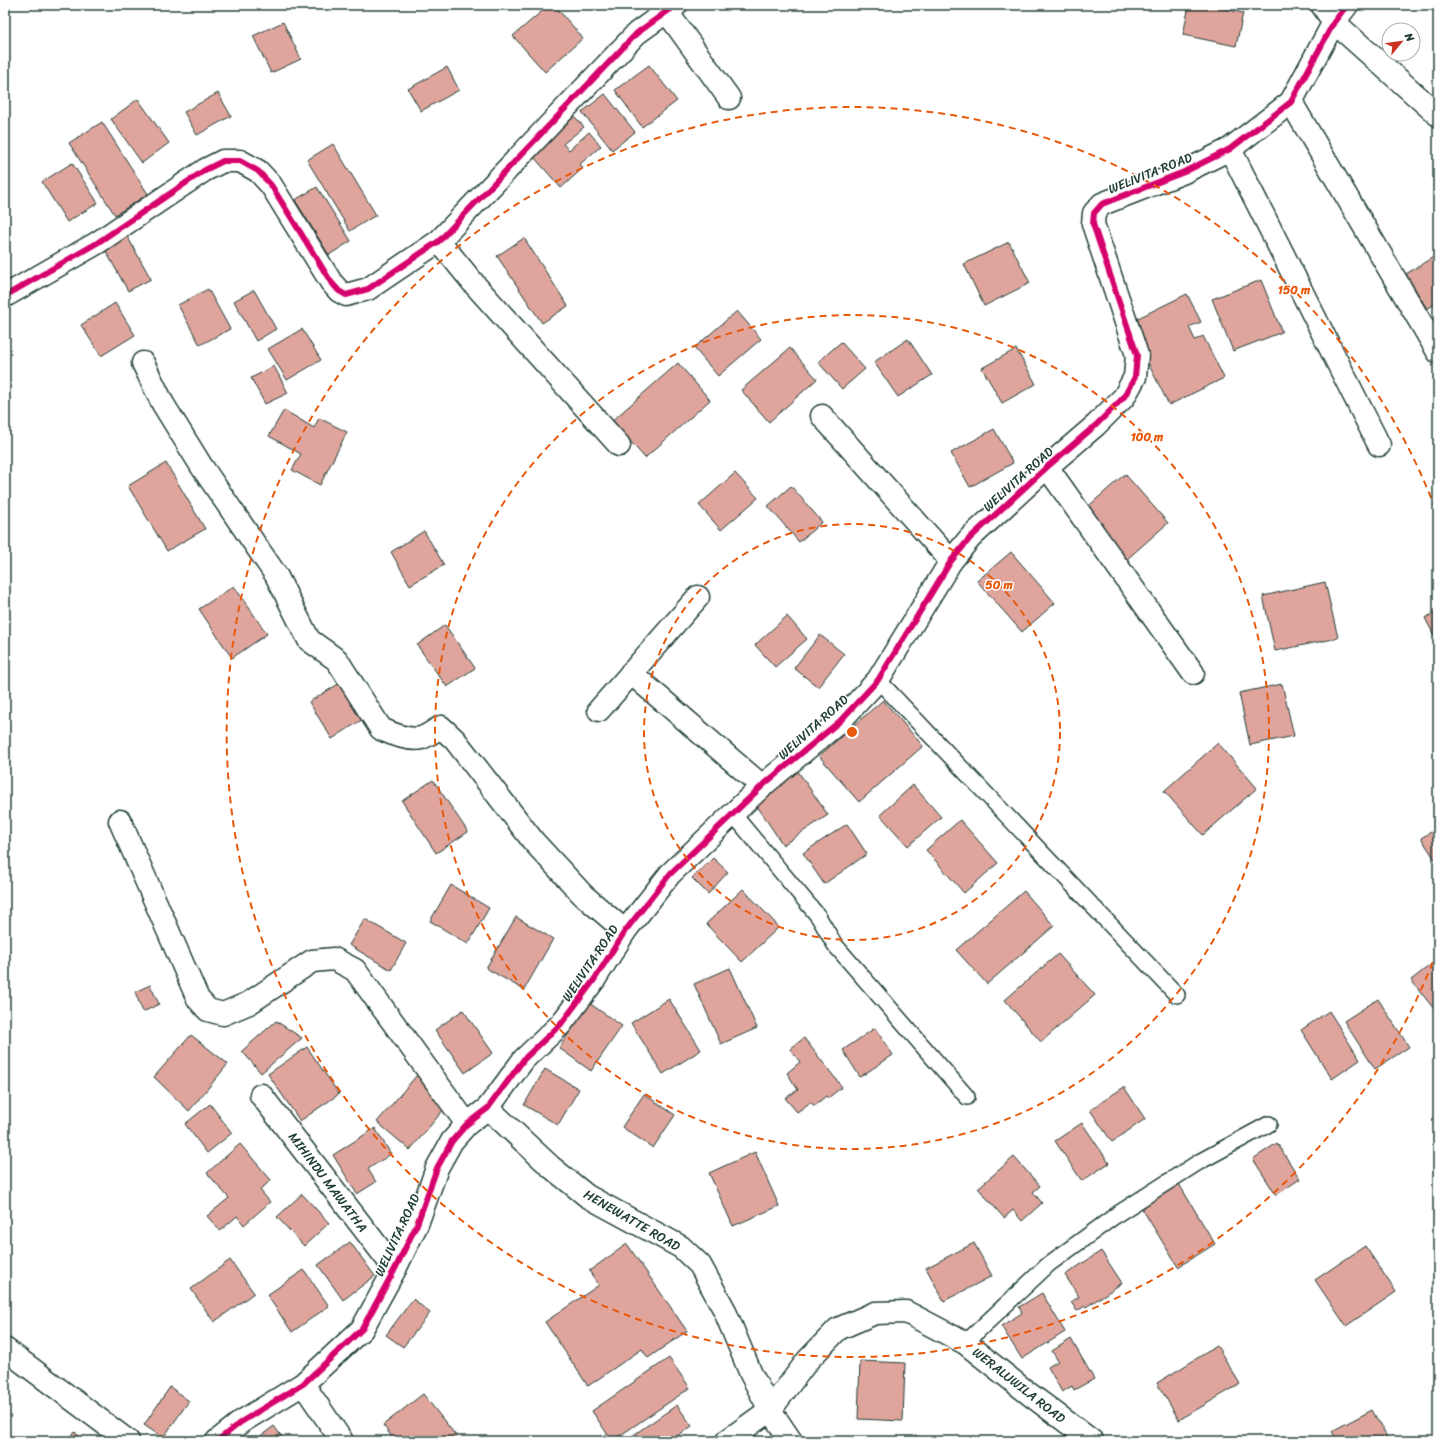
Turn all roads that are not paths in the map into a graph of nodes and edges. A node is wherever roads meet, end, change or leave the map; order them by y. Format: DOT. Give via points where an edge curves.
graph roads {
  1 [pos="1347,5"];
  2 [pos="672,8"];
  3 [pos="1328,14"];
  4 [pos="729,98"];
  5 [pos="1291,102"];
  6 [pos="1438,115"];
  7 [pos="1230,148"];
  8 [pos="439,241"];
  9 [pos="5,296"];
  10 [pos="1438,352"];
  11 [pos="143,363"];
  12 [pos="822,416"];
  13 [pos="620,445"];
  14 [pos="1379,445"];
  15 [pos="1047,467"];
  16 [pos="951,561"];
  17 [pos="698,597"];
  18 [pos="631,673"];
  19 [pos="1193,673"];
  20 [pos="878,680"];
  21 [pos="599,710"];
  22 [pos="762,786"];
  23 [pos="733,814"];
  24 [pos="120,821"];
  25 [pos="625,931"];
  26 [pos="1177,995"];
  27 [pos="261,1095"];
  28 [pos="968,1097"];
  29 [pos="488,1108"];
  30 [pos="467,1124"];
  31 [pos="1270,1124"];
  32 [pos="395,1269"];
  33 [pos="966,1343"];
  34 [pos="5,1349"];
  35 [pos="303,1384"];
  36 [pos="770,1410"];
  37 [pos="128,1441"];
  38 [pos="217,1441"];
  39 [pos="342,1441"];
  40 [pos="727,1441"];
  41 [pos="791,1441"];
  42 [pos="1092,1441"];
  1 -- 3 [label="street, WELIVITA ROAD"];
  2 -- 4 [label="street"];
  2 -- 8 [label="street" via="637,33"];
  3 -- 5 [label="street, WELIVITA ROAD"];
  3 -- 6 [label="street"];
  5 -- 7 [label="street, WELIVITA ROAD"];
  5 -- 10 [label="street"];
  7 -- 14 [label="street"];
  7 -- 15 [label="street, WELIVITA ROAD" via="1184,172 1102,204 1094,213 1093,224 1137,355 1135,377 1124,397"];
  8 -- 9 [label="street" via="368,289 346,295 338,291 331,282 271,185 258,171 240,161 223,161 205,170 97,243"];
  8 -- 13 [label="street" via="475,285"];
  11 -- 25 [label="street" via="163,404 202,467 276,575 309,640 337,660 381,729 409,738 420,738 441,727 455,740 534,842 583,895"];
  12 -- 16 [label="street"];
  15 -- 16 [label="street, WELIVITA ROAD" via="970,538"];
  15 -- 19 [label="street"];
  16 -- 20 [label="street, WELIVITA ROAD"];
  17 -- 18 [label="street"];
  18 -- 21 [label="street"];
  18 -- 22 [label="street"];
  20 -- 22 [label="street, WELIVITA ROAD" via="840,721"];
  20 -- 26 [label="lane"];
  22 -- 23 [label="street, WELIVITA ROAD"];
  23 -- 25 [label="street, WELIVITA ROAD" via="670,874"];
  23 -- 28 [label="lane" via="818,916 835,945"];
  24 -- 30 [label="street" via="198,999 208,1010 223,1014 249,1003 312,961 334,959 355,970"];
  25 -- 29 [label="street, WELIVITA ROAD" via="594,980 561,1024 524,1059"];
  27 -- 32 [label="street, MIHINDU MAWATHA"];
  29 -- 30 [label="street, WELIVITA ROAD"];
  29 -- 36 [label="street, HENEWATTE ROAD" via="551,1167 587,1196 681,1247 700,1265 724,1309 750,1374"];
  30 -- 32 [label="street, WELIVITA ROAD" via="444,1155 417,1224"];
  31 -- 33 [label="lane" via="1199,1162 1113,1218 1049,1264"];
  32 -- 35 [label="street, WELIVITA ROAD" via="362,1329"];
  33 -- 36 [label="street, WERALUWILA ROAD" via="906,1312 875,1313 838,1329 808,1360"];
  33 -- 42 [label="street, WERALUWILA ROAD"];
  34 -- 37 [label="street"];
  35 -- 38 [label="street, WELIVITA ROAD" via="241,1422"];
  35 -- 39 [label="street"];
  36 -- 40 [label="street, WERALUWILA ROAD"];
  36 -- 41 [label="street, HENEWATTE ROAD"];
}
